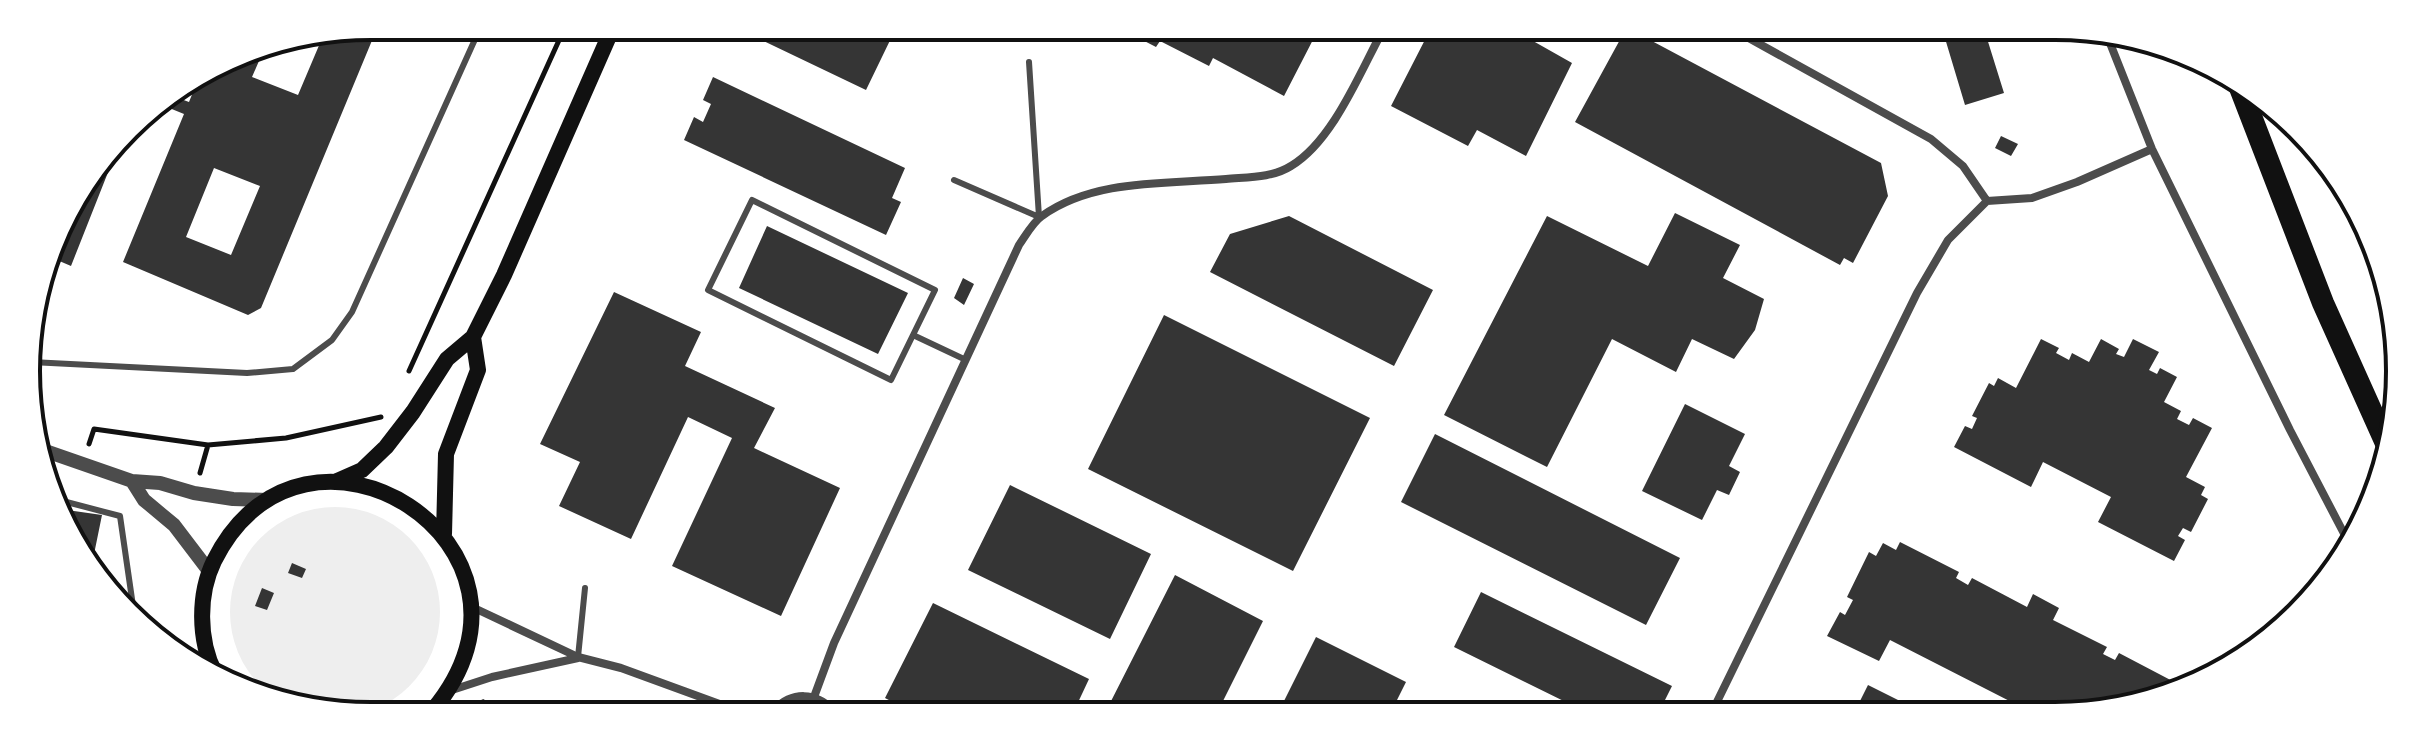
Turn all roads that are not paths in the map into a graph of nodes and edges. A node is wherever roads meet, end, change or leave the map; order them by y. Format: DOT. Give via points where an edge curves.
graph roads {
  1 [pos="475,40"];
  2 [pos="607,40"];
  3 [pos="1377,40"];
  4 [pos="1752,40"];
  5 [pos="2111,45"];
  6 [pos="1029,62"];
  7 [pos="2245,100"];
  8 [pos="2152,149"];
  9 [pos="954,180"];
  10 [pos="1987,201"];
  11 [pos="1039,217"];
  12 [pos="913,335"];
  13 [pos="473,337"];
  14 [pos="966,360"];
  15 [pos="40,362"];
  16 [pos="2381,431"];
  17 [pos="50,452"];
  18 [pos="132,481"];
  19 [pos="336,482"];
  20 [pos="268,500"];
  21 [pos="67,502"];
  22 [pos="2344,533"];
  23 [pos="444,534"];
  24 [pos="209,571"];
  25 [pos="585,588"];
  26 [pos="132,600"];
  27 [pos="472,607"];
  28 [pos="578,657"];
  29 [pos="209,660"];
  30 [pos="449,691"];
  31 [pos="814,697"];
  32 [pos="440,702"];
  33 [pos="714,702"];
  34 [pos="785,702"];
  35 [pos="824,702"];
  36 [pos="1717,702"];
  1 -- 15 [label="lane" via="352,312 315,355 293,369 247,373"];
  2 -- 13 [label="main road"];
  3 -- 11 [label="street" via="1329,128 1291,166 1265,176 1127,187 1075,197"];
  4 -- 10 [label="street" via="1931,139 1963,166"];
  5 -- 8 [label="street"];
  6 -- 11 [label="lane"];
  7 -- 16 [label="highway" via="2323,303"];
  8 -- 10 [label="street" via="2032,198"];
  8 -- 22 [label="street"];
  9 -- 11 [label="lane"];
  10 -- 36 [label="street" via="1948,240 1917,293"];
  11 -- 14 [label="street" via="1019,245"];
  12 -- 12 [label="lane" via="891,380 708,290 752,200 935,290"];
  12 -- 14 [label="lane"];
  13 -- 19 [label="main road" via="447,359 386,447 362,470"];
  13 -- 23 [label="main road" via="478,370 446,454"];
  14 -- 31 [label="street"];
  17 -- 18 [label="street"];
  18 -- 20 [label="street"];
  18 -- 24 [label="street"];
  19 -- 20 [label="main road" via="301,487"];
  19 -- 23 [label="main road" via="396,495"];
  20 -- 24 [label="main road" via="223,543"];
  21 -- 26 [label="lane" via="120,516"];
  23 -- 27 [label="main road" via="463,568"];
  24 -- 29 [label="main road" via="201,615"];
  25 -- 28 [label="lane"];
  27 -- 28 [label="street"];
  27 -- 30 [label="main road" via="467,650"];
  28 -- 30 [label="street"];
  28 -- 33 [label="street"];
  30 -- 32 [label="main road"];
  31 -- 34 [label="street" via="802,695"];
  31 -- 35 [label="street"];
}
